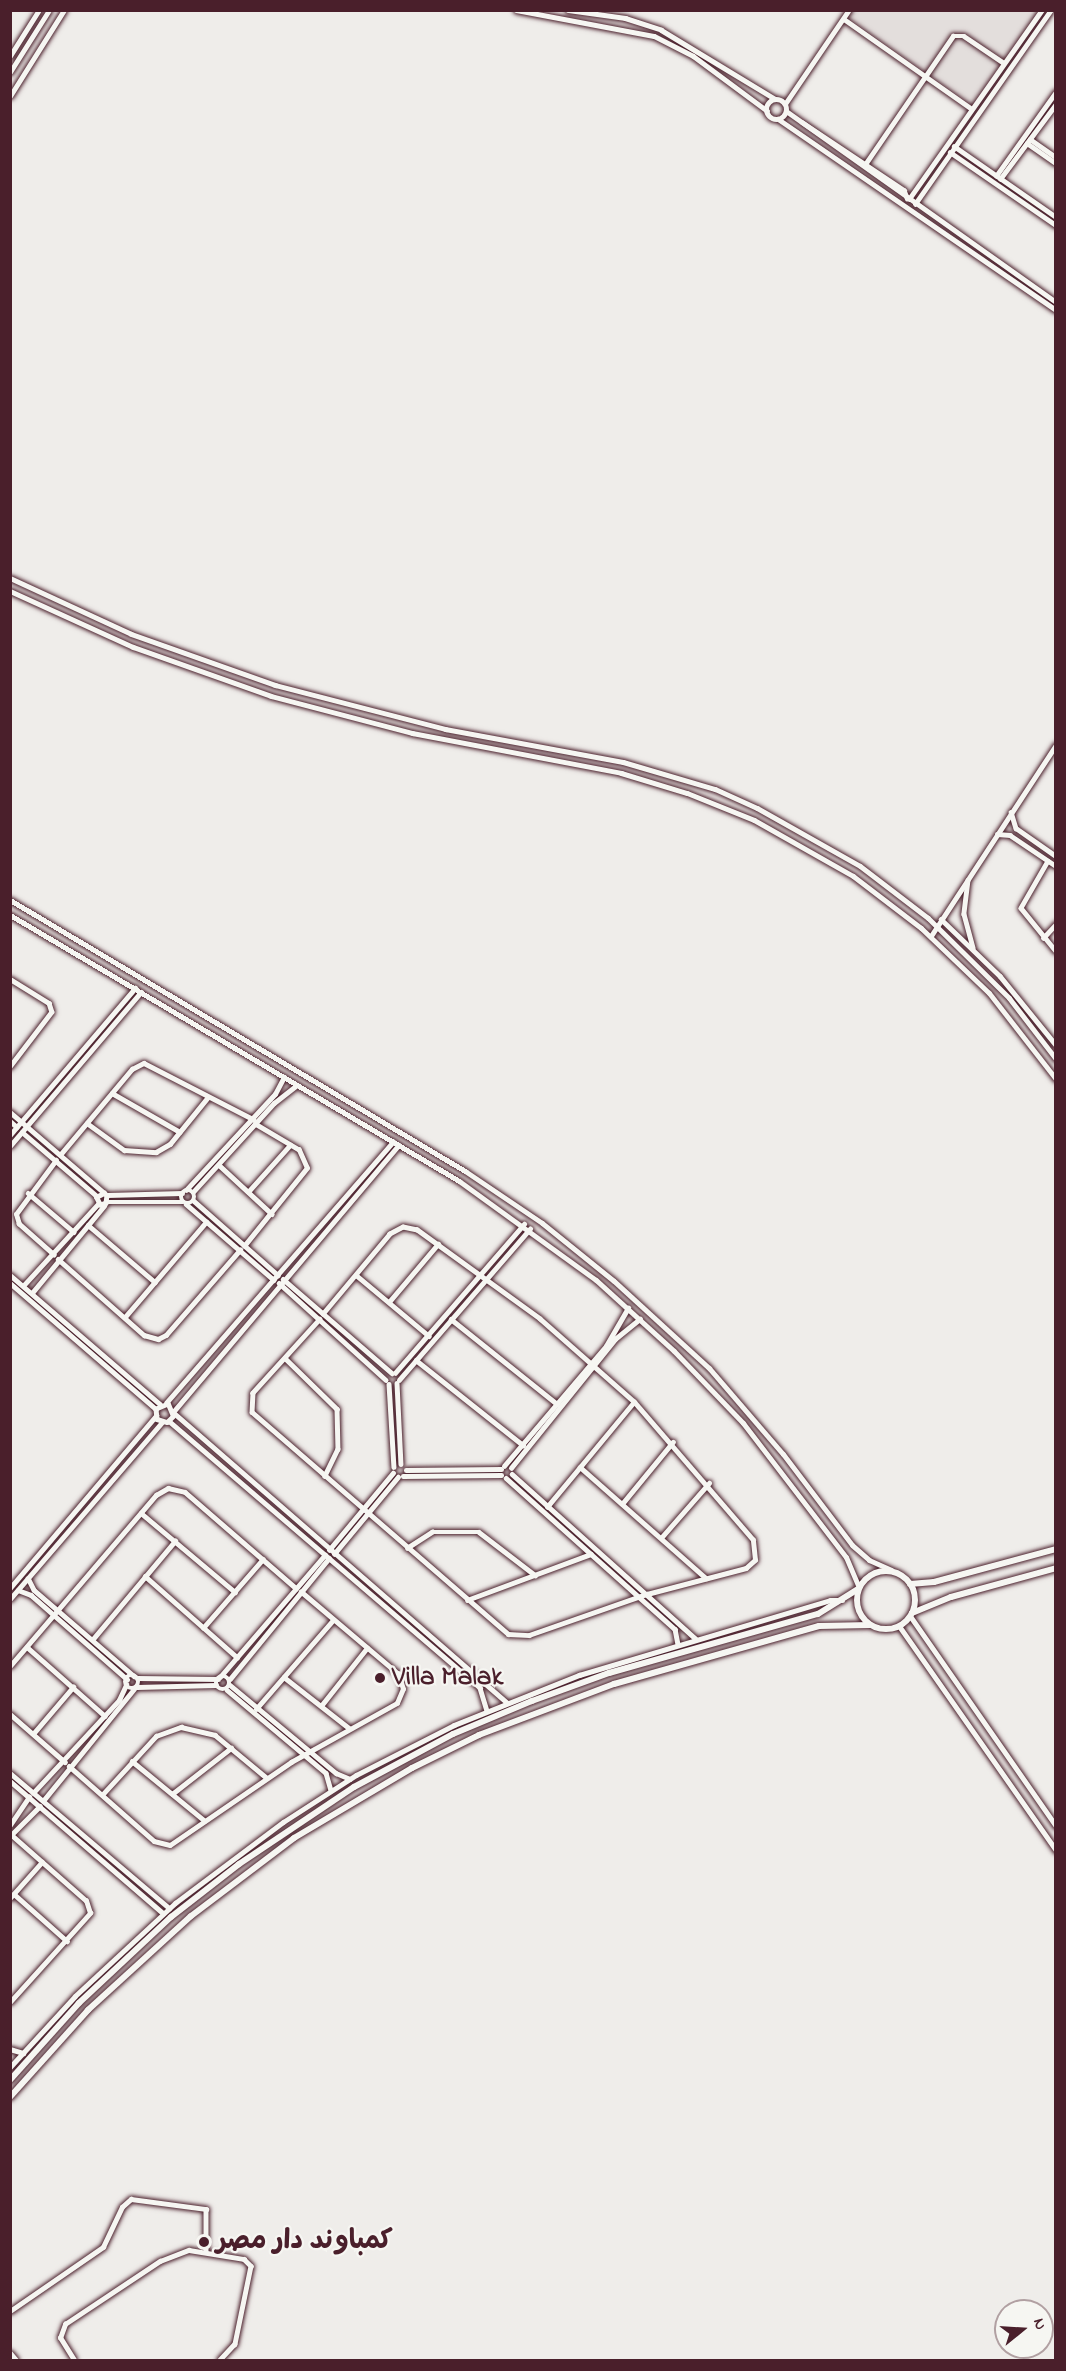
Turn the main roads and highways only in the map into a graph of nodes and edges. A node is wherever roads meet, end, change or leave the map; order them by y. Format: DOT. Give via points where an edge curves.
graph roads {
  1 [pos="1056,1549"];
  2 [pos="1056,1568"];
  3 [pos="910,1584"];
  4 [pos="858,1588"];
  5 [pos="911,1615"];
  6 [pos="870,1625"];
  7 [pos="682,1643"];
  8 [pos="687,1651"];
  9 [pos="238,1864"];
  10 [pos="245,1874"];
  11 [pos="222,1876"];
  12 [pos="230,1885"];
  13 [pos="10,2080"];
  14 [pos="10,2097"];
  1 -- 3 [label="main road" via="941,1580"];
  2 -- 5 [label="main road" via="951,1597"];
  3 -- 4 [label="main road" via="891,1570 869,1575"];
  3 -- 5 [label="main road" via="915,1598"];
  4 -- 6 [label="main road" via="859,1612"];
  4 -- 8 [label="main road" via="844,1601 818,1614"];
  5 -- 6 [label="main road" via="899,1626 885,1629"];
  6 -- 10 [label="main road" via="811,1628 614,1684 537,1712 470,1739 370,1791"];
  7 -- 8 [label="main road"];
  8 -- 9 [label="main road" via="582,1683 453,1734 354,1787"];
  9 -- 10 [label="main road"];
  9 -- 11 [label="main road"];
  10 -- 12 [label="main road"];
  11 -- 12 [label="main road"];
  11 -- 13 [label="main road" via="120,1963"];
  12 -- 14 [label="main road" via="127,1972"];
}
